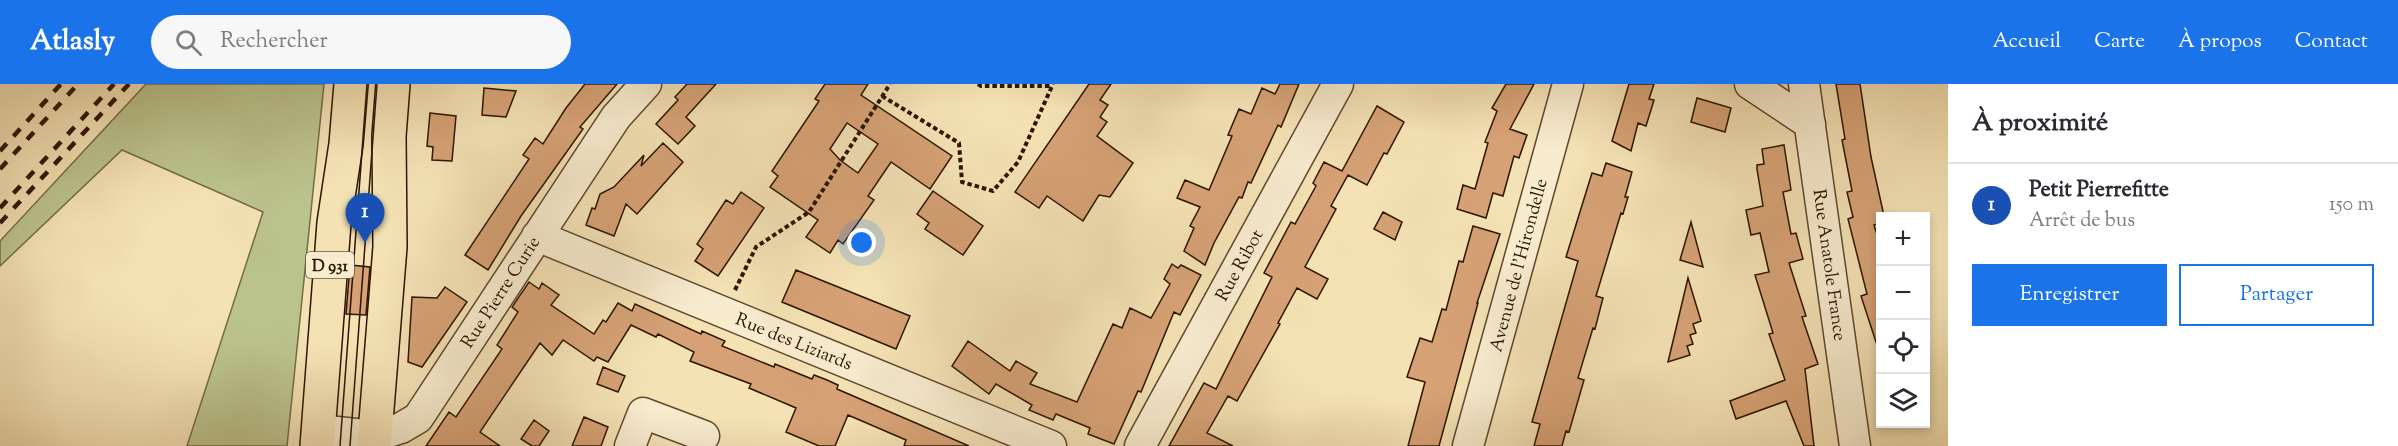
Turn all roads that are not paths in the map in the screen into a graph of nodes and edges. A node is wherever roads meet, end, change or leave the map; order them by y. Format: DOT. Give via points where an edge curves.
graph roads {
  1 [pos="351,84"];
  2 [pos="393,84"];
  3 [pos="646,84"];
  4 [pos="1338,84"];
  5 [pos="1568,84"];
  6 [pos="1750,84"];
  7 [pos="1804,84"];
  8 [pos="1810,124"];
  9 [pos="537,236"];
  10 [pos="704,436"];
  11 [pos="317,438"];
  12 [pos="375,441"];
  13 [pos="630,446"];
  14 [pos="1051,446"];
  15 [pos="1140,446"];
  16 [pos="1468,446"];
  17 [pos="1855,446"];
  1 -- 11 [label="main road, D 931" via="333,223"];
  2 -- 12 [label="main road" via="389,136 390,247"];
  3 -- 9 [label="street, Rue Pierre Curie" via="616,117"];
  4 -- 15 [label="street, Rue Ribot"];
  5 -- 16 [label="street, Avenue de l'Hirondelle"];
  6 -- 8 [label="street"];
  7 -- 8 [label="street, Rue Anatole France"];
  8 -- 17 [label="street, Rue Anatole France"];
  9 -- 12 [label="street, Rue Pierre Curie" via="418,418"];
  9 -- 14 [label="street, Rue des Liziards"];
  10 -- 13 [label="street" via="643,414"];
  11 -- 12 [label="street, Rue Pierre Curie"];
}
